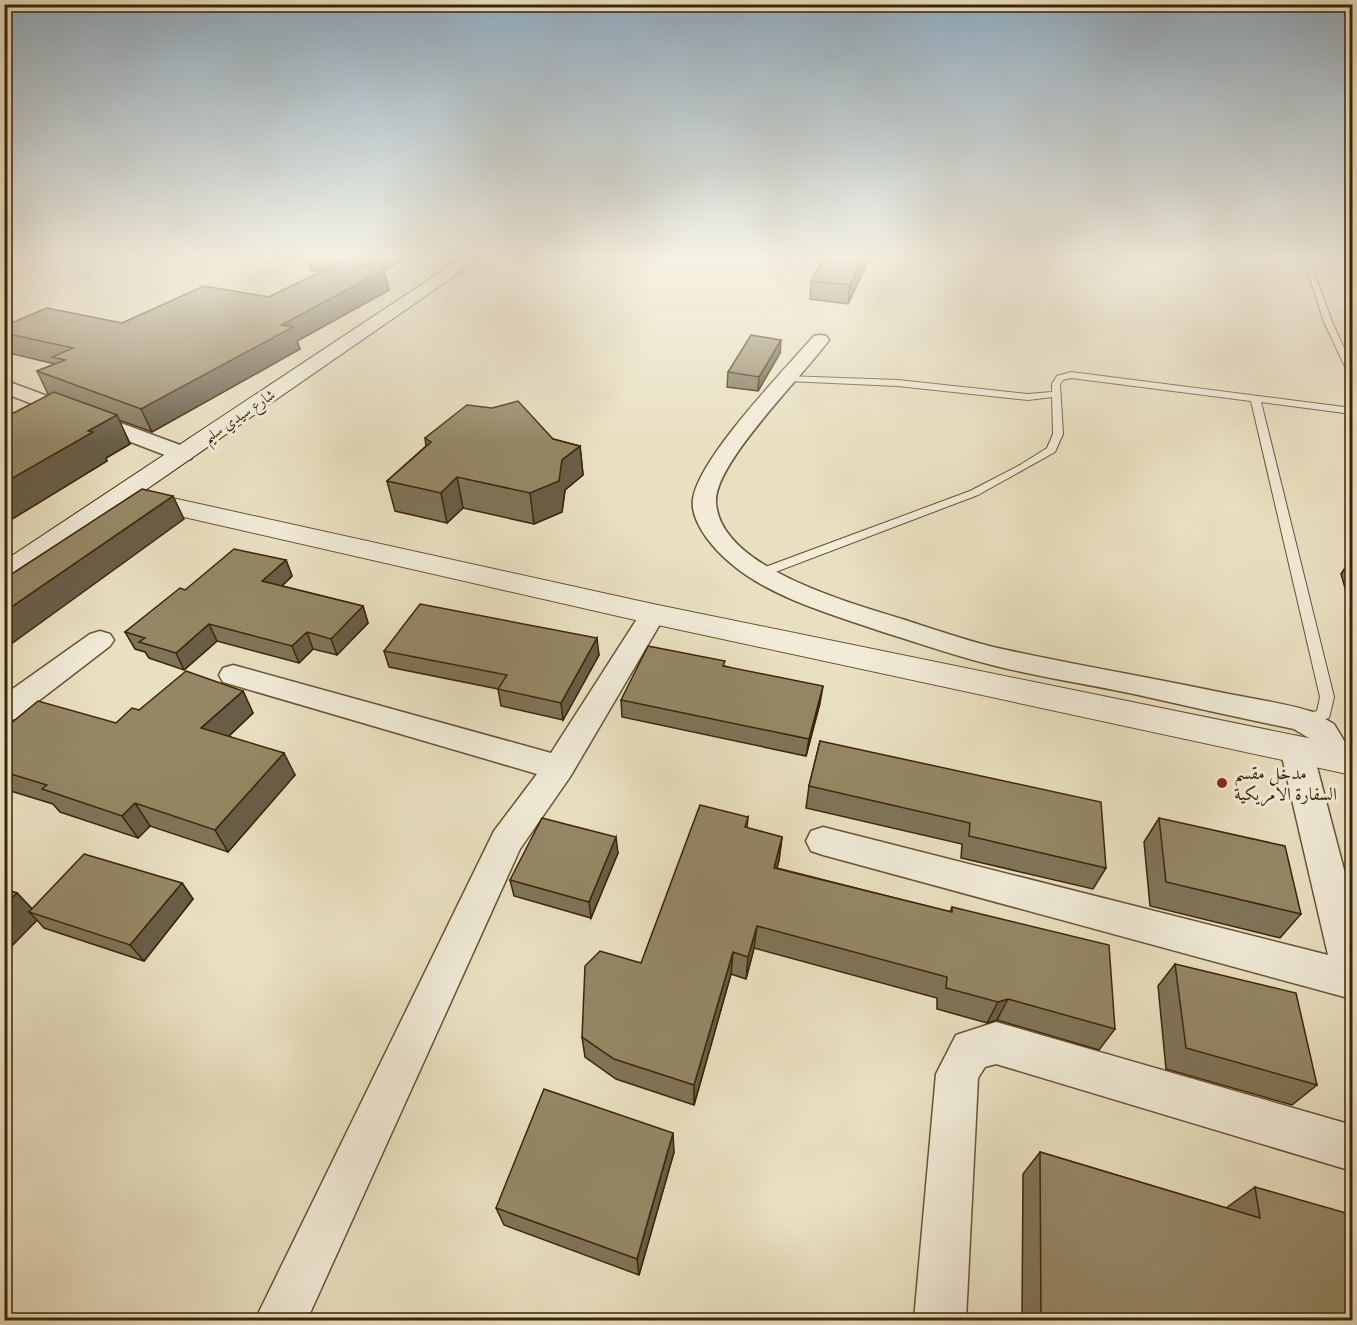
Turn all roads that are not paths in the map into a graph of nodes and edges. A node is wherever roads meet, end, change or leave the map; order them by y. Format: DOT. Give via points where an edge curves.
graph roads {
  1 [pos="383,319"];
  2 [pos="1327,319"];
  3 [pos="820,340"];
  4 [pos="1353,373"];
  5 [pos="788,378"];
  6 [pos="6,388"];
  7 [pos="1056,394"];
  8 [pos="1255,398"];
  9 [pos="1353,411"];
  10 [pos="183,454"];
  11 [pos="123,495"];
  12 [pos="761,573"];
  13 [pos="4,575"];
  14 [pos="653,614"];
  15 [pos="100,640"];
  16 [pos="233,675"];
  17 [pos="4,711"];
  18 [pos="1299,734"];
  19 [pos="1346,759"];
  20 [pos="559,768"];
  21 [pos="824,841"];
  22 [pos="1353,972"];
  23 [pos="1353,980"];
  24 [pos="1353,1148"];
  25 [pos="281,1320"];
  26 [pos="940,1320"];
  1 -- 10 [label="street, شارع سيدي سليم"];
  2 -- 4 [label="lane"];
  3 -- 5 [label="street"];
  5 -- 7 [label="lane" via="898,383 1028,397"];
  5 -- 12 [label="street" via="724,456 705,494 704,504 722,542"];
  6 -- 10 [label="street"];
  7 -- 8 [label="lane" via="1060,378 1080,375"];
  7 -- 12 [label="lane" via="1055,442 1051,450 1024,467 974,493"];
  8 -- 9 [label="lane"];
  8 -- 18 [label="lane" via="1327,698 1324,714"];
  10 -- 11 [label="street, شارع سيدي سليم"];
  11 -- 13 [label="street, شارع سيدي سليم"];
  11 -- 14 [label="street"];
  12 -- 18 [label="street" via="798,592 973,651"];
  14 -- 18 [label="street"];
  14 -- 20 [label="street"];
  15 -- 17 [label="street"];
  16 -- 20 [label="street"];
  18 -- 19 [label="street"];
  18 -- 22 [label="street"];
  20 -- 25 [label="street" via="506,841"];
  21 -- 23 [label="street"];
  24 -- 26 [label="street" via="996,1043 971,1050 957,1074"];
}
